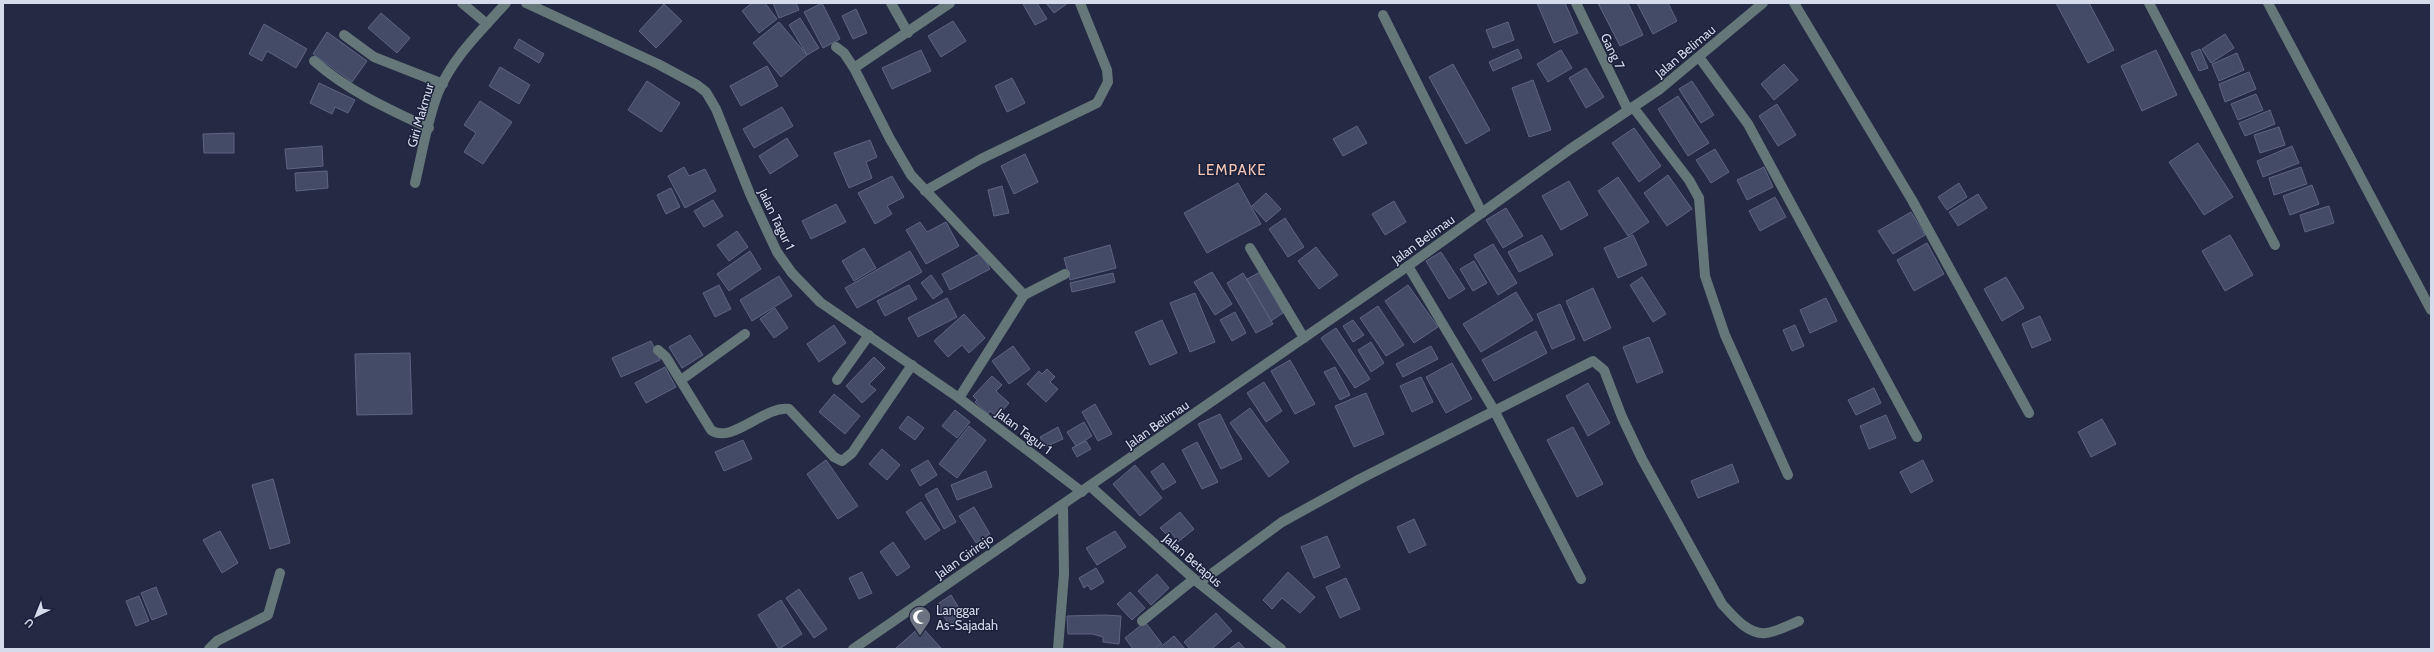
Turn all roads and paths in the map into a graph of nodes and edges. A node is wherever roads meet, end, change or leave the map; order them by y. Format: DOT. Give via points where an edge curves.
graph roads {
  1 [pos="462,3"];
  2 [pos="506,3"];
  3 [pos="526,3"];
  4 [pos="891,3"];
  5 [pos="950,3"];
  6 [pos="1080,3"];
  7 [pos="1576,3"];
  8 [pos="1763,3"];
  9 [pos="1794,3"];
  10 [pos="2149,3"];
  11 [pos="2268,3"];
  12 [pos="1383,15"];
  13 [pos="487,24"];
  14 [pos="908,33"];
  15 [pos="344,35"];
  16 [pos="836,47"];
  17 [pos="1699,57"];
  18 [pos="314,61"];
  19 [pos="854,68"];
  20 [pos="443,84"];
  21 [pos="1630,108"];
  22 [pos="429,128"];
  23 [pos="415,183"];
  24 [pos="925,191"];
  25 [pos="1482,212"];
  26 [pos="2275,245"];
  27 [pos="1250,248"];
  28 [pos="1408,266"];
  29 [pos="1065,274"];
  30 [pos="1024,295"];
  31 [pos="2431,310"];
  32 [pos="745,334"];
  33 [pos="869,335"];
  34 [pos="1304,338"];
  35 [pos="658,350"];
  36 [pos="912,365"];
  37 [pos="681,380"];
  38 [pos="838,380"];
  39 [pos="959,398"];
  40 [pos="1494,410"];
  41 [pos="2030,413"];
  42 [pos="1917,437"];
  43 [pos="1788,476"];
  44 [pos="1086,489"];
  45 [pos="1062,505"];
  46 [pos="280,573"];
  47 [pos="1581,579"];
  48 [pos="1196,581"];
  49 [pos="1142,621"];
  50 [pos="1799,621"];
  51 [pos="209,649"];
  52 [pos="853,649"];
  53 [pos="1058,649"];
  54 [pos="1281,649"];
  1 -- 13 [label="street"];
  2 -- 13 [label="street, Giri Makmur"];
  3 -- 33 [label="street, Jalan Tagur 1" via="658,64 706,92 716,109 738,167 777,252 792,273 820,302"];
  4 -- 14 [label="street"];
  5 -- 14 [label="street"];
  6 -- 24 [label="street" via="1107,70 1108,82 1097,103 981,159"];
  7 -- 21 [label="street, Gang 7"];
  8 -- 17 [label="street, Jalan Belimau"];
  9 -- 41 [label="street" via="1912,200"];
  10 -- 26 [label="street"];
  11 -- 31 [label="street"];
  12 -- 25 [label="street"];
  13 -- 20 [label="street, Giri Makmur" via="459,57"];
  14 -- 19 [label="street"];
  15 -- 20 [label="street" via="374,57"];
  16 -- 19 [label="street" via="844,53"];
  17 -- 21 [label="street, Jalan Belimau" via="1660,89"];
  17 -- 42 [label="street" via="1748,124"];
  18 -- 22 [label="street" via="335,80 366,99"];
  19 -- 24 [label="street" via="890,139"];
  20 -- 22 [label="street, Giri Makmur" via="437,95"];
  21 -- 25 [label="street, Jalan Belimau"];
  21 -- 43 [label="street, Gang 7" via="1689,180 1699,198 1705,276 1728,342"];
  22 -- 23 [label="street, Giri Makmur"];
  24 -- 30 [label="street"];
  25 -- 28 [label="street, Jalan Belimau"];
  27 -- 34 [label="street"];
  28 -- 34 [label="street, Jalan Belimau"];
  28 -- 40 [label="street"];
  29 -- 30 [label="street"];
  30 -- 39 [label="street"];
  32 -- 37 [label="street"];
  33 -- 36 [label="street, Jalan Tagur 1"];
  33 -- 38 [label="street"];
  34 -- 44 [label="street, Jalan Belimau"];
  35 -- 37 [label="street" via="666,357"];
  36 -- 37 [label="street" via="852,453 842,461 834,457 789,409 775,410 727,434 716,434 711,430"];
  36 -- 39 [label="street, Jalan Tagur 1"];
  39 -- 44 [label="street, Jalan Tagur 1"];
  40 -- 47 [label="street"];
  40 -- 48 [label="street" via="1282,522"];
  40 -- 50 [label="street" via="1585,363 1597,362 1604,370 1642,459 1722,604 1734,618 1755,631 1765,633"];
  44 -- 45 [label="street, Jalan Girirejo"];
  44 -- 48 [label="street, Jalan Betapus"];
  45 -- 52 [label="street, Jalan Girirejo"];
  45 -- 53 [label="street" via="1064,574"];
  46 -- 51 [label="street" via="268,615 217,641"];
  48 -- 49 [label="street"];
  48 -- 54 [label="street, Jalan Betapus"];
}
